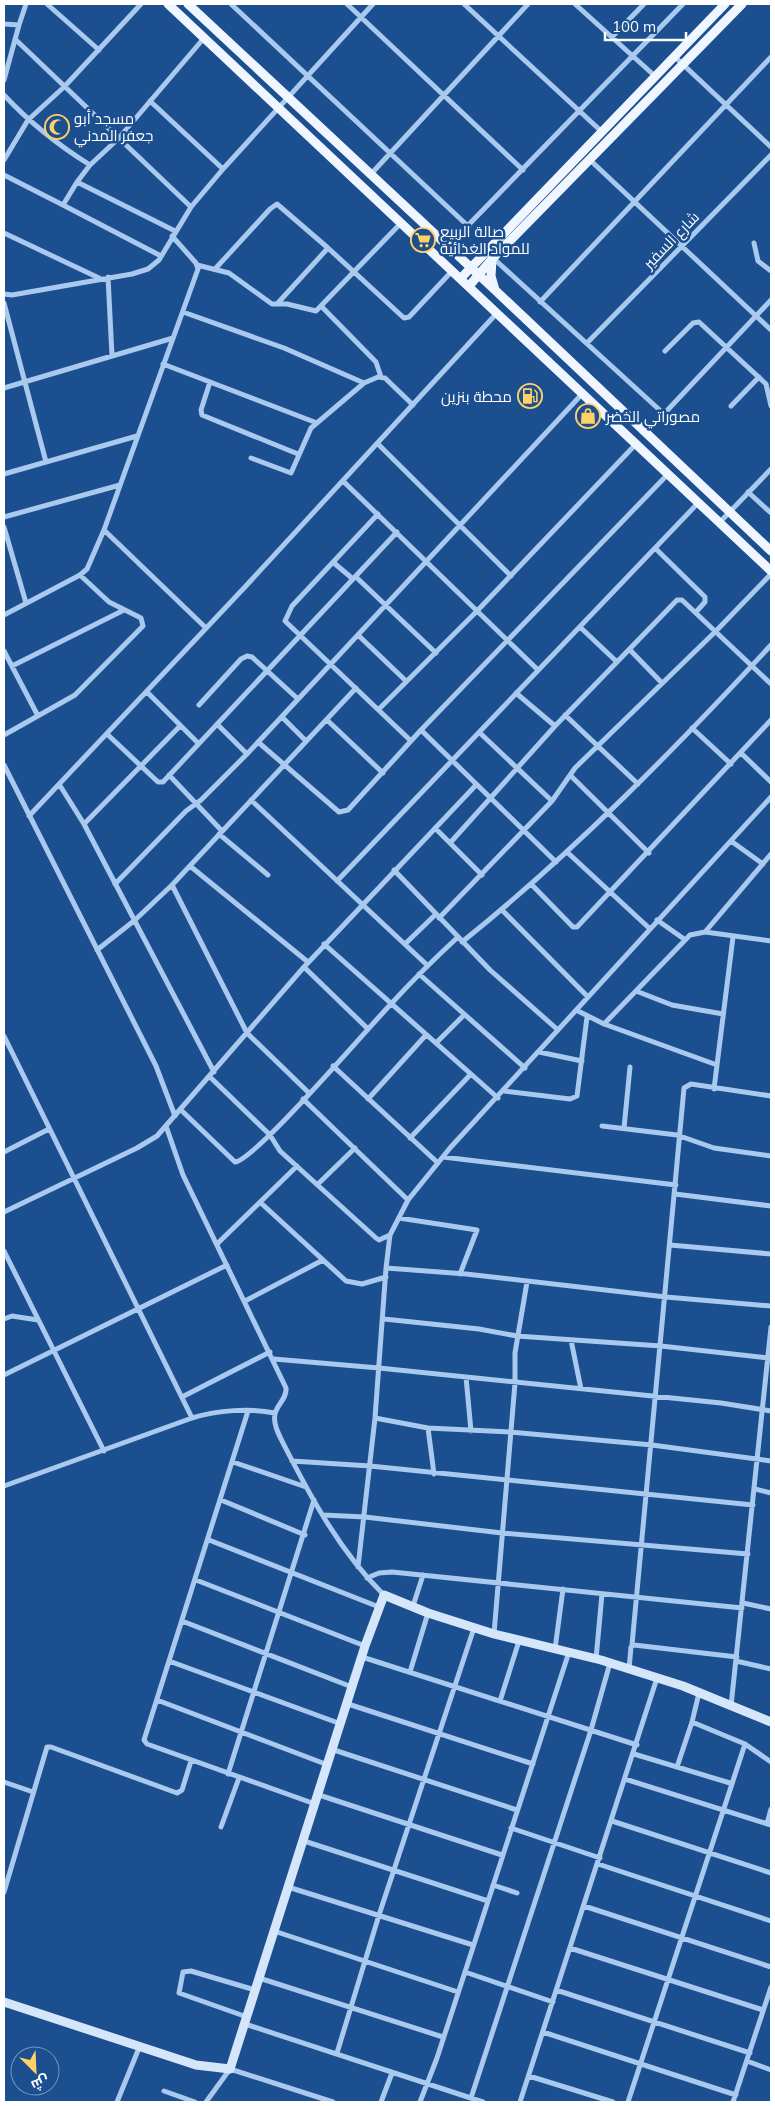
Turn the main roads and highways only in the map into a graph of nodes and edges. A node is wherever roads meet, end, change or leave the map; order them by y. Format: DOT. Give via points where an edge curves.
graph roads {
  1 [pos="168,4"];
  2 [pos="188,4"];
  3 [pos="724,4"];
  4 [pos="742,4"];
  5 [pos="714,14"];
  6 [pos="724,22"];
  7 [pos="546,189"];
  8 [pos="554,197"];
  9 [pos="461,258"];
  10 [pos="489,258"];
  11 [pos="471,268"];
  12 [pos="479,275"];
  13 [pos="461,278"];
  14 [pos="469,286"];
  15 [pos="495,290"];
  16 [pos="771,552"];
  17 [pos="771,573"];
  1 -- 13 [label="main road"];
  2 -- 9 [label="main road"];
  3 -- 5 [label="main road"];
  4 -- 6 [label="main road"];
  5 -- 6 [label="main road"];
  5 -- 7 [label="main road"];
  6 -- 8 [label="main road"];
  7 -- 8 [label="main road"];
  7 -- 10 [label="main road"];
  8 -- 10 [label="main road"];
  9 -- 10 [label="main road"];
  9 -- 11 [label="main road"];
  10 -- 11 [label="main road"];
  10 -- 12 [label="main road"];
  10 -- 15 [label="main road"];
  11 -- 12 [label="main road"];
  11 -- 13 [label="main road"];
  12 -- 14 [label="main road"];
  12 -- 15 [label="main road"];
  13 -- 14 [label="main road"];
  14 -- 17 [label="main road"];
  15 -- 16 [label="main road"];
}
